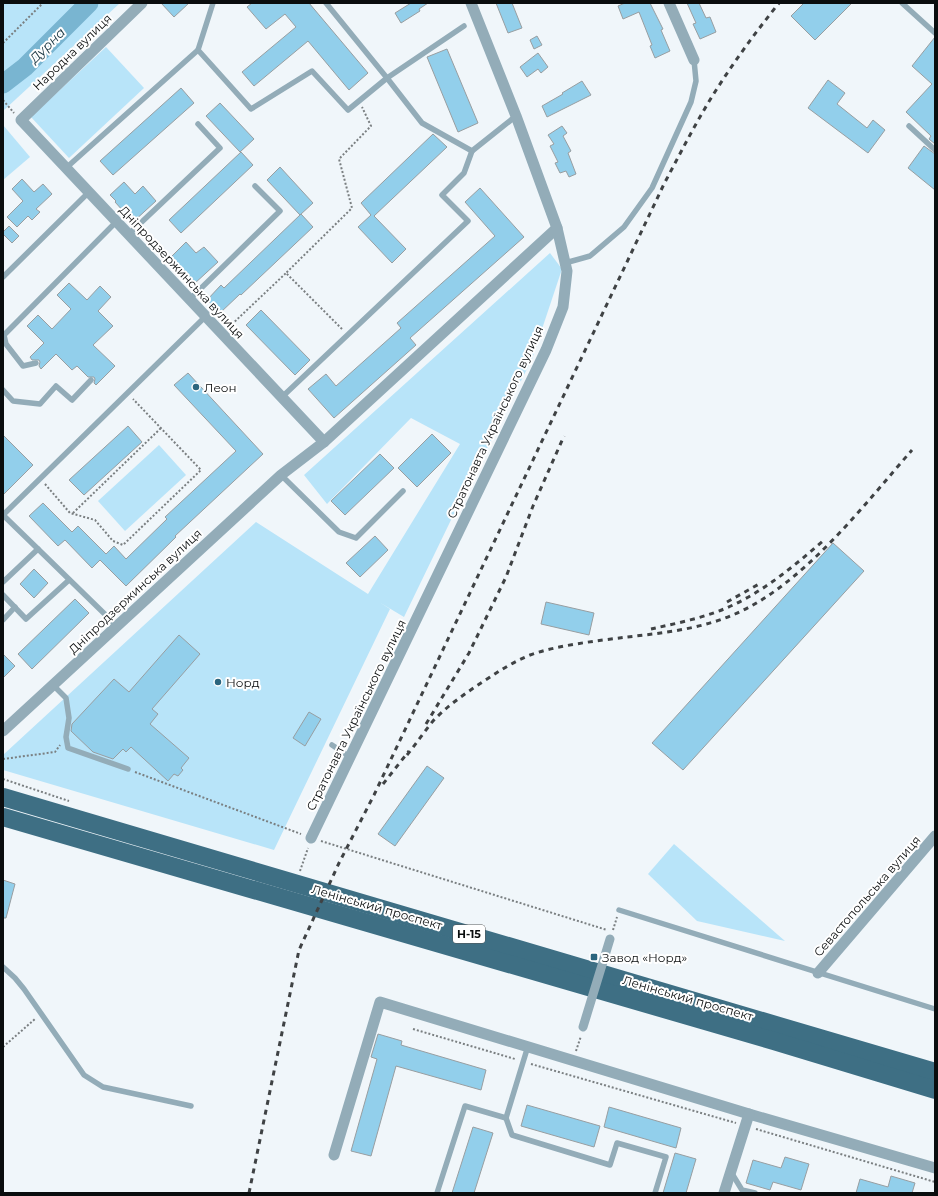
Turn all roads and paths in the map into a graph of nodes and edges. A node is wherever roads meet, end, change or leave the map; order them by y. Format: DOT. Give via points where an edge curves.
graph roads {
  1 [pos="43,3"];
  2 [pos="142,3"];
  3 [pos="213,3"];
  4 [pos="326,3"];
  5 [pos="471,3"];
  6 [pos="669,3"];
  7 [pos="902,3"];
  8 [pos="464,26"];
  9 [pos="935,32"];
  10 [pos="3,44"];
  11 [pos="198,50"];
  12 [pos="694,60"];
  13 [pos="387,78"];
  14 [pos="3,100"];
  15 [pos="359,102"];
  16 [pos="516,116"];
  17 [pos="21,120"];
  18 [pos="198,124"];
  19 [pos="909,126"];
  20 [pos="935,150"];
  21 [pos="472,151"];
  22 [pos="66,168"];
  23 [pos="255,186"];
  24 [pos="89,192"];
  25 [pos="116,221"];
  26 [pos="557,228"];
  27 [pos="129,234"];
  28 [pos="565,264"];
  29 [pos="286,273"];
  30 [pos="3,277"];
  31 [pos="190,299"];
  32 [pos="206,316"];
  33 [pos="222,333"];
  34 [pos="349,335"];
  35 [pos="4,345"];
  36 [pos="36,363"];
  37 [pos="91,380"];
  38 [pos="3,390"];
  39 [pos="128,393"];
  40 [pos="282,397"];
  41 [pos="161,428"];
  42 [pos="324,442"];
  43 [pos="281,475"];
  44 [pos="40,479"];
  45 [pos="403,491"];
  46 [pos="73,513"];
  47 [pos="38,550"];
  48 [pos="69,580"];
  49 [pos="3,582"];
  50 [pos="3,595"];
  51 [pos="15,607"];
  52 [pos="3,620"];
  53 [pos="117,626"];
  54 [pos="53,685"];
  55 [pos="3,731"];
  56 [pos="66,737"];
  57 [pos="332,745"];
  58 [pos="350,757"];
  59 [pos="3,760"];
  60 [pos="128,769"];
  61 [pos="3,797"];
  62 [pos="3,817"];
  63 [pos="935,836"];
  64 [pos="311,838"];
  65 [pos="619,910"];
  66 [pos="610,939"];
  67 [pos="3,967"];
  68 [pos="818,972"];
  69 [pos="935,1009"];
  70 [pos="41,1013"];
  71 [pos="583,1027"];
  72 [pos="413,1029"];
  73 [pos="528,1046"];
  74 [pos="3,1047"];
  75 [pos="573,1060"];
  76 [pos="524,1061"];
  77 [pos="935,1072"];
  78 [pos="935,1090"];
  79 [pos="191,1106"];
  80 [pos="749,1114"];
  81 [pos="506,1118"];
  82 [pos="745,1126"];
  83 [pos="334,1155"];
  84 [pos="935,1168"];
  85 [pos="730,1171"];
  86 [pos="935,1182"];
  87 [pos="438,1193"];
  88 [pos="655,1193"];
  89 [pos="724,1193"];
  90 [pos="754,1193"];
  1 -- 10 [label="path"];
  2 -- 17 [label="street, Народна вулиця"];
  3 -- 11 [label="lane"];
  4 -- 13 [label="lane"];
  5 -- 16 [label="street, Стратонавта Українського вулиця"];
  6 -- 12 [label="street"];
  7 -- 9 [label="lane"];
  8 -- 13 [label="lane"];
  11 -- 15 [label="lane" via="251,109 312,72 348,110"];
  11 -- 22 [label="lane"];
  12 -- 28 [label="lane" via="696,81 691,102 652,188 624,227 590,256"];
  13 -- 15 [label="lane"];
  13 -- 21 [label="lane" via="422,123"];
  14 -- 17 [label="path"];
  15 -- 29 [label="path" via="371,126 339,159 352,208"];
  16 -- 21 [label="lane"];
  16 -- 26 [label="street, Стратонавта Українського вулиця"];
  17 -- 22 [label="street, Дніпродзержинська вулиця"];
  18 -- 27 [label="lane" via="220,148"];
  19 -- 20 [label="lane"];
  21 -- 34 [label="lane" via="464,173 442,195 468,221"];
  22 -- 24 [label="street, Дніпродзержинська вулиця"];
  23 -- 31 [label="lane" via="280,212"];
  24 -- 25 [label="street, Дніпродзержинська вулиця"];
  24 -- 30 [label="lane"];
  25 -- 27 [label="street, Дніпродзержинська вулиця"];
  25 -- 35 [label="lane" via="4,335"];
  26 -- 28 [label="street, Стратонавта Українського вулиця"];
  26 -- 42 [label="street, Дніпродзержинська вулиця"];
  27 -- 31 [label="street, Дніпродзержинська вулиця"];
  28 -- 58 [label="street, Стратонавта Українського вулиця" via="567,271 563,307 546,350"];
  29 -- 33 [label="path"];
  29 -- 34 [label="path"];
  31 -- 32 [label="street, Дніпродзержинська вулиця"];
  32 -- 33 [label="street, Дніпродзержинська вулиця"];
  32 -- 39 [label="lane"];
  33 -- 40 [label="street, Дніпродзержинська вулиця"];
  34 -- 40 [label="lane"];
  35 -- 36 [label="lane" via="23,366"];
  37 -- 38 [label="lane" via="72,400 56,386 40,404 13,401"];
  39 -- 41 [label="path"];
  39 -- 44 [label="lane"];
  40 -- 42 [label="street, Дніпродзержинська вулиця"];
  41 -- 46 [label="path"];
  41 -- 46 [label="path" via="201,470 196,475 123,545 113,541 95,520"];
  42 -- 43 [label="street, Дніпродзержинська вулиця"];
  43 -- 45 [label="lane" via="339,532 356,538"];
  43 -- 53 [label="street, Дніпродзержинська вулиця"];
  44 -- 46 [label="path" via="70,513"];
  44 -- 47 [label="lane" via="3,515"];
  47 -- 48 [label="lane"];
  47 -- 49 [label="lane"];
  48 -- 51 [label="lane" via="26,619"];
  48 -- 53 [label="lane"];
  50 -- 51 [label="lane"];
  51 -- 52 [label="lane"];
  53 -- 54 [label="street, Дніпродзержинська вулиця"];
  54 -- 55 [label="street, Дніпродзержинська вулиця"];
  54 -- 56 [label="lane" via="66,698 69,718"];
  56 -- 59 [label="path" via="55,752"];
  56 -- 60 [label="lane" via="68,748"];
  57 -- 58 [label="lane"];
  58 -- 64 [label="street, Стратонавта Українського вулиця"];
  60 -- 64 [label="path"];
  61 -- 77 [label="main road, Ленінський проспект / Н-15"];
  62 -- 78 [label="main road, Ленінський проспект / Н-15" via="691,1016"];
  63 -- 68 [label="street, Севастопольська вулиця"];
  64 -- 65 [label="path" via="612,932"];
  65 -- 68 [label="lane"];
  66 -- 71 [label="street, bridge"];
  67 -- 70 [label="lane" via="15,978"];
  68 -- 69 [label="lane"];
  70 -- 74 [label="path"];
  70 -- 79 [label="lane" via="84,1075 103,1087"];
  71 -- 75 [label="path"];
  72 -- 76 [label="path"];
  73 -- 75 [label="street"];
  73 -- 76 [label="lane"];
  73 -- 83 [label="street" via="380,1002"];
  75 -- 80 [label="street"];
  76 -- 81 [label="lane"];
  76 -- 82 [label="path"];
  80 -- 82 [label="street"];
  80 -- 84 [label="street"];
  81 -- 87 [label="lane" via="465,1106"];
  81 -- 88 [label="lane" via="512,1135 610,1165 617,1142 666,1157"];
  82 -- 85 [label="street"];
  82 -- 86 [label="path"];
  85 -- 89 [label="street"];
  85 -- 90 [label="lane" via="742,1190"];
}
